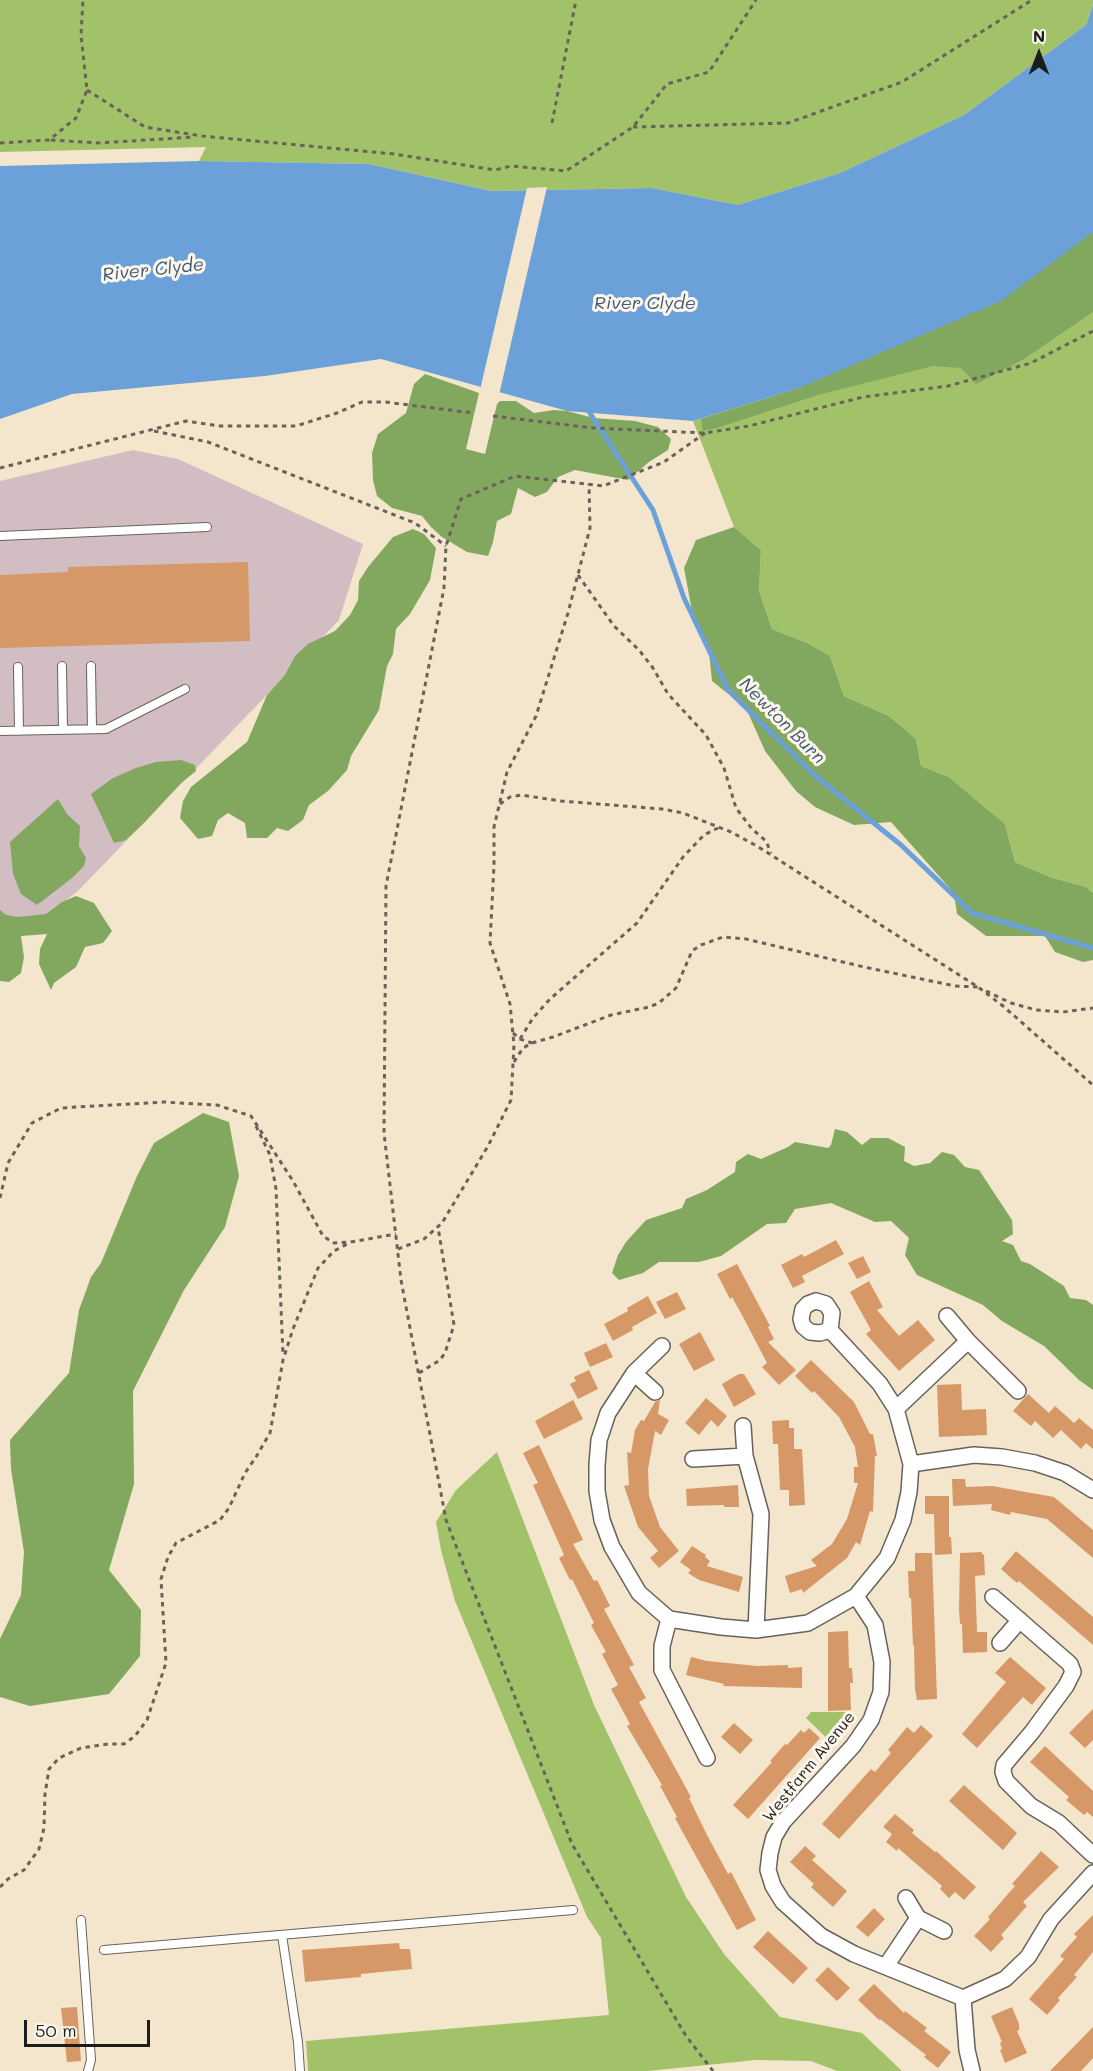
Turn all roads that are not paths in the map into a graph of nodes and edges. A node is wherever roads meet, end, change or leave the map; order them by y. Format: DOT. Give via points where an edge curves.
graph roads {
  1 [pos="207,527"];
  2 [pos="0,536"];
  3 [pos="62,666"];
  4 [pos="91,666"];
  5 [pos="18,667"];
  6 [pos="185,689"];
  7 [pos="92,729"];
  8 [pos="63,730"];
  9 [pos="0,731"];
  10 [pos="19,731"];
  11 [pos="947,1316"];
  12 [pos="830,1330"];
  13 [pos="968,1341"];
  14 [pos="662,1346"];
  15 [pos="634,1373"];
  16 [pos="1018,1391"];
  17 [pos="654,1392"];
  18 [pos="896,1408"];
  19 [pos="743,1426"];
  20 [pos="745,1456"];
  21 [pos="693,1459"];
  22 [pos="911,1464"];
  23 [pos="1093,1490"];
  24 [pos="856,1596"];
  25 [pos="993,1597"];
  26 [pos="669,1619"];
  27 [pos="1020,1620"];
  28 [pos="756,1630"];
  29 [pos="1000,1643"];
  30 [pos="706,1758"];
  31 [pos="1093,1856"];
  32 [pos="1093,1873"];
  33 [pos="906,1898"];
  34 [pos="573,1910"];
  35 [pos="918,1918"];
  36 [pos="81,1920"];
  37 [pos="944,1931"];
  38 [pos="282,1935"];
  39 [pos="104,1950"];
  40 [pos="886,1966"];
  41 [pos="963,1998"];
  42 [pos="88,2071"];
  43 [pos="300,2071"];
  44 [pos="972,2071"];
  1 -- 2 [label="lane"];
  3 -- 8 [label="lane"];
  4 -- 7 [label="lane"];
  5 -- 10 [label="lane"];
  6 -- 7 [label="lane" via="106,729"];
  7 -- 8 [label="lane"];
  8 -- 10 [label="lane"];
  9 -- 10 [label="lane"];
  11 -- 13 [label="street"];
  12 -- 18 [label="street" via="880,1384"];
  13 -- 16 [label="street"];
  13 -- 18 [label="street"];
  14 -- 15 [label="street"];
  15 -- 17 [label="street"];
  15 -- 26 [label="street" via="608,1413 599,1440 597,1491 612,1547 639,1593"];
  18 -- 22 [label="street"];
  19 -- 20 [label="street"];
  20 -- 21 [label="street"];
  20 -- 28 [label="street" via="761,1514"];
  22 -- 23 [label="street" via="974,1455 1002,1456 1065,1473"];
  22 -- 24 [label="street" via="909,1492 896,1539 887,1558"];
  24 -- 28 [label="street" via="808,1623"];
  24 -- 40 [label="street, Westfarm Avenue" via="874,1625 882,1662 881,1692 871,1720 853,1746 783,1822 774,1837 768,1870 783,1902 821,1936"];
  25 -- 27 [label="street"];
  26 -- 28 [label="street"];
  26 -- 30 [label="street" via="662,1646 662,1670"];
  27 -- 29 [label="street"];
  27 -- 31 [label="street" via="1070,1664 1073,1672 1004,1765 1003,1772 1006,1781 1031,1806 1059,1823"];
  32 -- 41 [label="street" via="1051,1919 1028,1957 1005,1979"];
  33 -- 35 [label="street"];
  34 -- 38 [label="lane"];
  35 -- 37 [label="street"];
  35 -- 40 [label="street"];
  36 -- 42 [label="lane" via="91,2060"];
  38 -- 39 [label="lane"];
  38 -- 43 [label="lane"];
  40 -- 41 [label="street, Westfarm Avenue"];
  41 -- 44 [label="street"];
}
